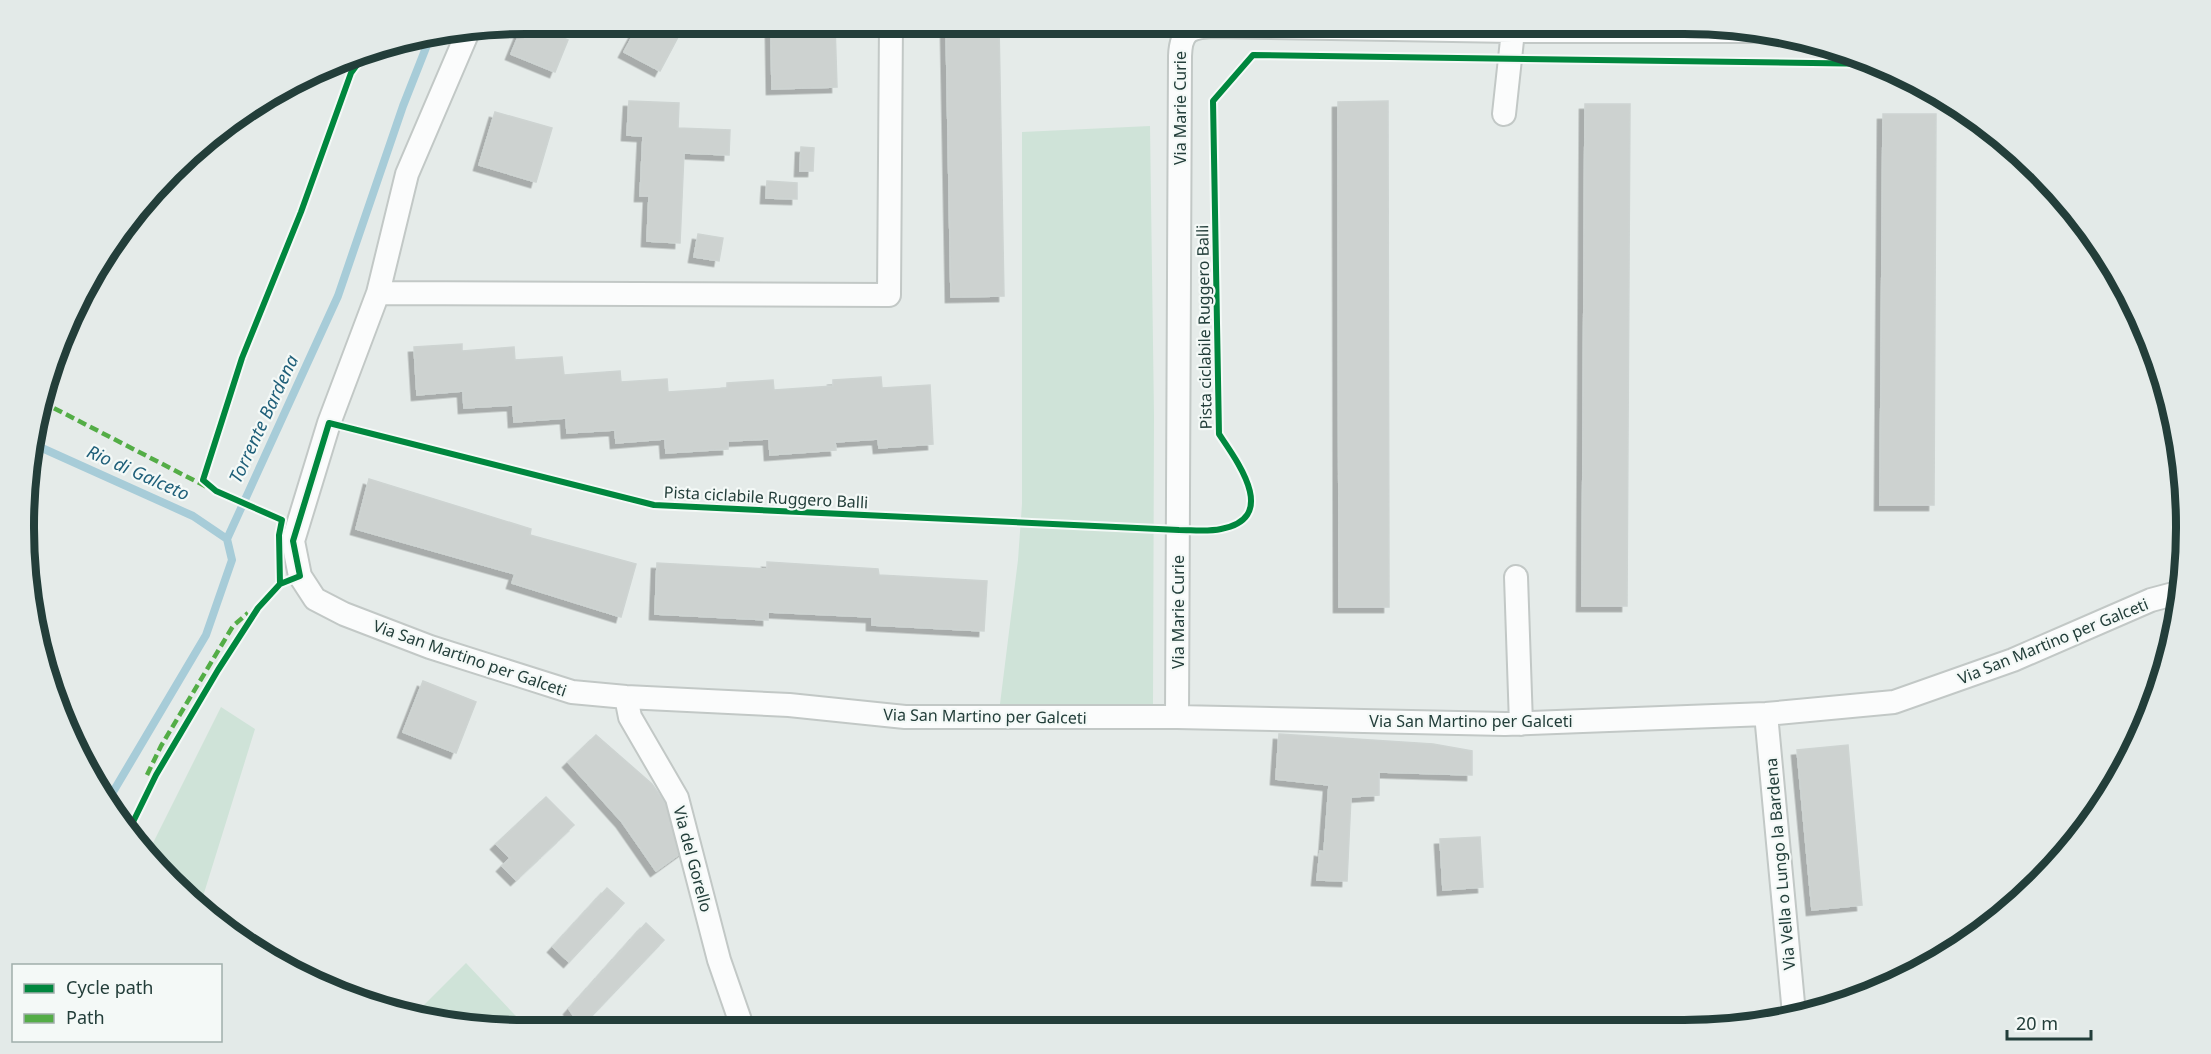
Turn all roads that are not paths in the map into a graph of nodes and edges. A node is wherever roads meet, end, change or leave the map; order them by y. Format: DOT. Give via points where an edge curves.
graph roads {
  1 [pos="891,34"];
  2 [pos="1185,34"];
  3 [pos="1524,34"];
  4 [pos="465,39"];
  5 [pos="1504,114"];
  6 [pos="378,293"];
  7 [pos="1516,577"];
  8 [pos="2171,595"];
  9 [pos="626,697"];
  10 [pos="1766,714"];
  11 [pos="1177,717"];
  12 [pos="1521,724"];
  13 [pos="1793,1007"];
  14 [pos="739,1020"];
  1 -- 6 [label="street" via="889,295"];
  2 -- 11 [label="street, Via Marie Curie" via="1180,56"];
  3 -- 5 [label="street"];
  4 -- 6 [label="street, Via San Martino per Galceti" via="407,174"];
  6 -- 9 [label="street, Via San Martino per Galceti" via="329,423 293,541 300,576 315,599 430,647 572,692"];
  7 -- 12 [label="street"];
  8 -- 10 [label="street, Via San Martino per Galceti" via="2013,660 1894,702"];
  9 -- 11 [label="street, Via San Martino per Galceti" via="789,705 905,717"];
  9 -- 14 [label="street, Via del Gorello" via="630,717 677,798 719,960"];
  10 -- 12 [label="street, Via San Martino per Galceti"];
  10 -- 13 [label="street, Via Vella o Lungo la Bardena"];
  11 -- 12 [label="street, Via San Martino per Galceti"];
}
